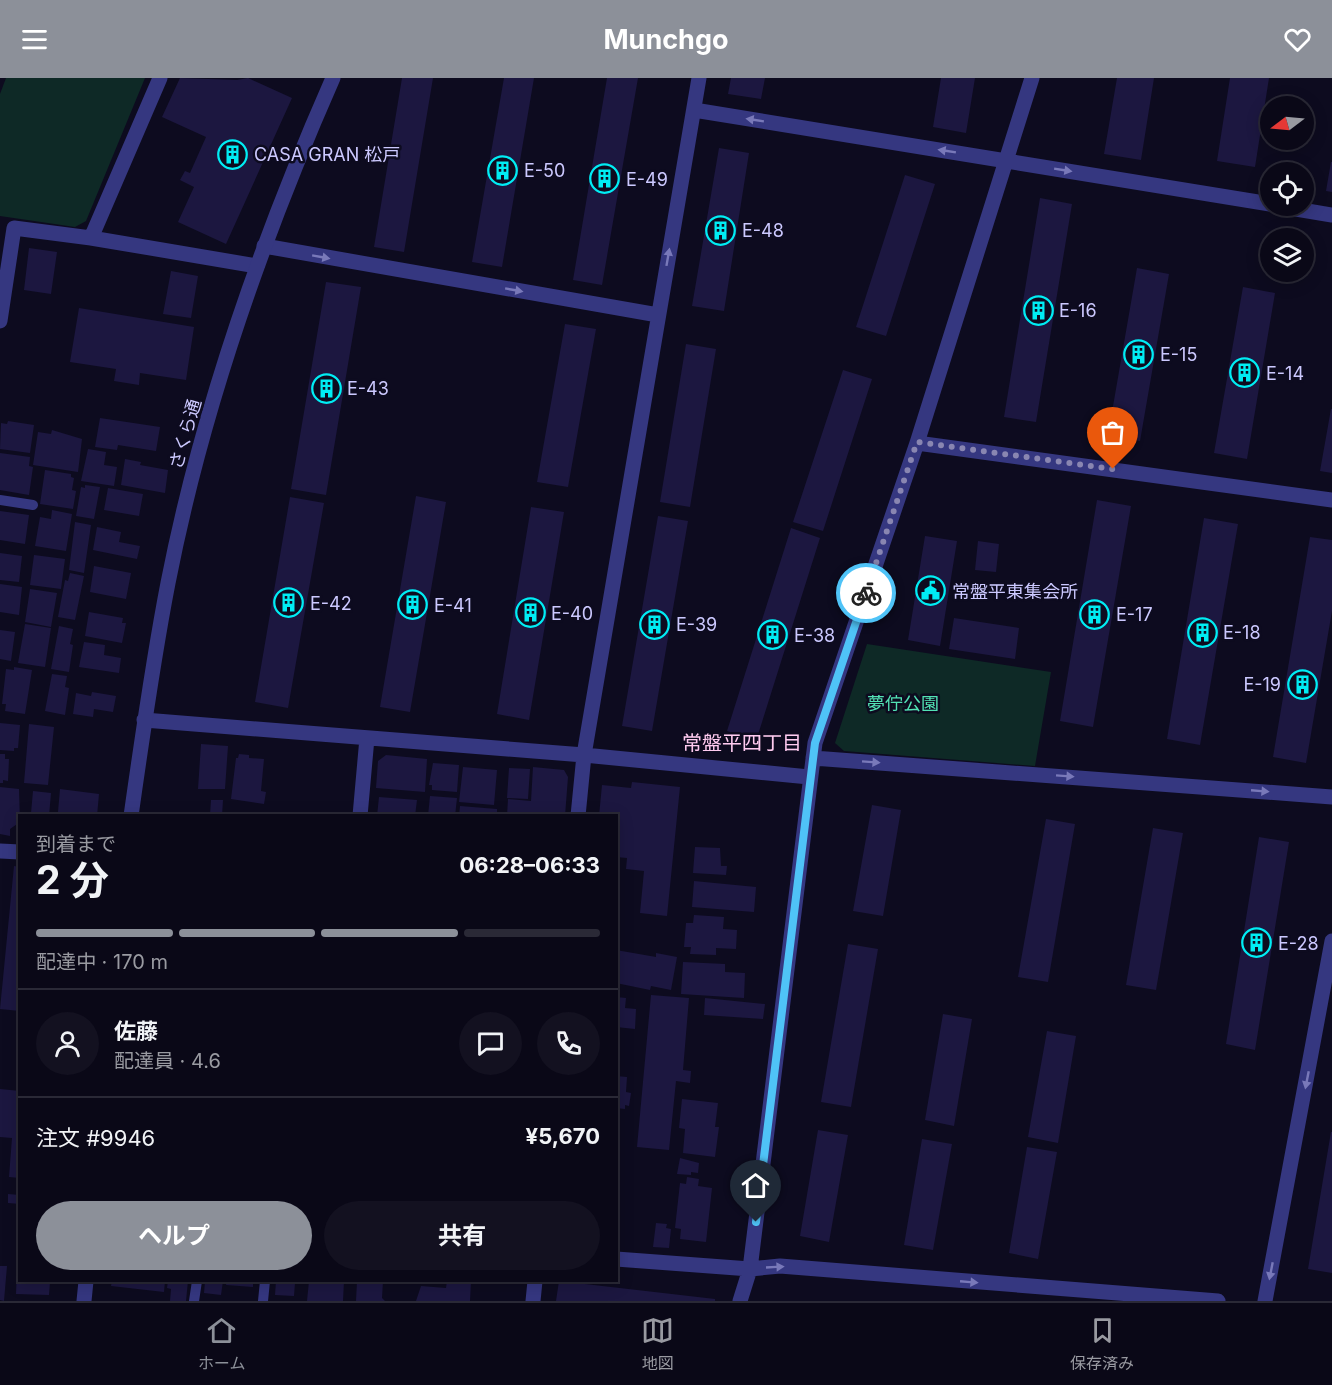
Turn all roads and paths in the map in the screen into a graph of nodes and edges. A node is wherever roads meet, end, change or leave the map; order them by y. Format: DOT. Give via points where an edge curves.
graph roads {
  1 [pos="160,78"];
  2 [pos="333,78"];
  3 [pos="699,78"];
  4 [pos="1032,78"];
  5 [pos="694,110"];
  6 [pos="1005,160"];
  7 [pos="1260,202"];
  8 [pos="1314,212"];
  9 [pos="1332,215"];
  10 [pos="7,227"];
  11 [pos="91,238"];
  12 [pos="264,246"];
  13 [pos="257,266"];
  14 [pos="658,315"];
  15 [pos="0,321"];
  16 [pos="917,442"];
  17 [pos="0,500"];
  18 [pos="1332,500"];
  19 [pos="33,505"];
  20 [pos="144,720"];
  21 [pos="367,738"];
  22 [pos="584,755"];
  23 [pos="813,758"];
  24 [pos="809,777"];
  25 [pos="1332,797"];
  26 [pos="131,814"];
  27 [pos="360,814"];
  28 [pos="578,814"];
  29 [pos="0,851"];
  30 [pos="18,852"];
  31 [pos="1332,941"];
  32 [pos="1325,1023"];
  33 [pos="618,1259"];
  34 [pos="750,1269"];
  35 [pos="86,1282"];
  36 [pos="197,1282"];
  37 [pos="265,1282"];
  38 [pos="535,1282"];
  39 [pos="84,1301"];
  40 [pos="194,1301"];
  41 [pos="263,1301"];
  42 [pos="533,1301"];
  43 [pos="740,1301"];
  44 [pos="1218,1301"];
  45 [pos="1265,1301"];
  1 -- 11 [label="street"];
  2 -- 12 [label="street, さくら通"];
  3 -- 5 [label="street"];
  4 -- 6 [label="street"];
  6 -- 5 [label="street, one-way"];
  14 -- 5 [label="street, one-way"];
  6 -- 7 [label="street, one-way"];
  6 -- 16 [label="street"];
  8 -- 9 [label="street"];
  10 -- 11 [label="street"];
  10 -- 15 [label="street"];
  11 -- 13 [label="street"];
  12 -- 13 [label="street, さくら通"];
  12 -- 14 [label="street, one-way"];
  13 -- 20 [label="street, さくら通" via="198,457 169,581"];
  14 -- 22 [label="street"];
  16 -- 18 [label="street"];
  16 -- 23 [label="street"];
  17 -- 19 [label="lane"];
  20 -- 21 [label="street"];
  20 -- 26 [label="street, さくら通"];
  21 -- 22 [label="street"];
  21 -- 27 [label="street"];
  22 -- 24 [label="street"];
  22 -- 28 [label="street"];
  23 -- 24 [label="street"];
  23 -- 25 [label="street, one-way"];
  24 -- 34 [label="street"];
  29 -- 30 [label="street"];
  31 -- 32 [label="street"];
  32 -- 45 [label="street, one-way"];
  33 -- 34 [label="street"];
  34 -- 43 [label="street"];
  34 -- 44 [label="street, one-way" via="780,1266"];
  35 -- 39 [label="street"];
  36 -- 40 [label="lane"];
  37 -- 41 [label="lane"];
  38 -- 42 [label="street"];
}
